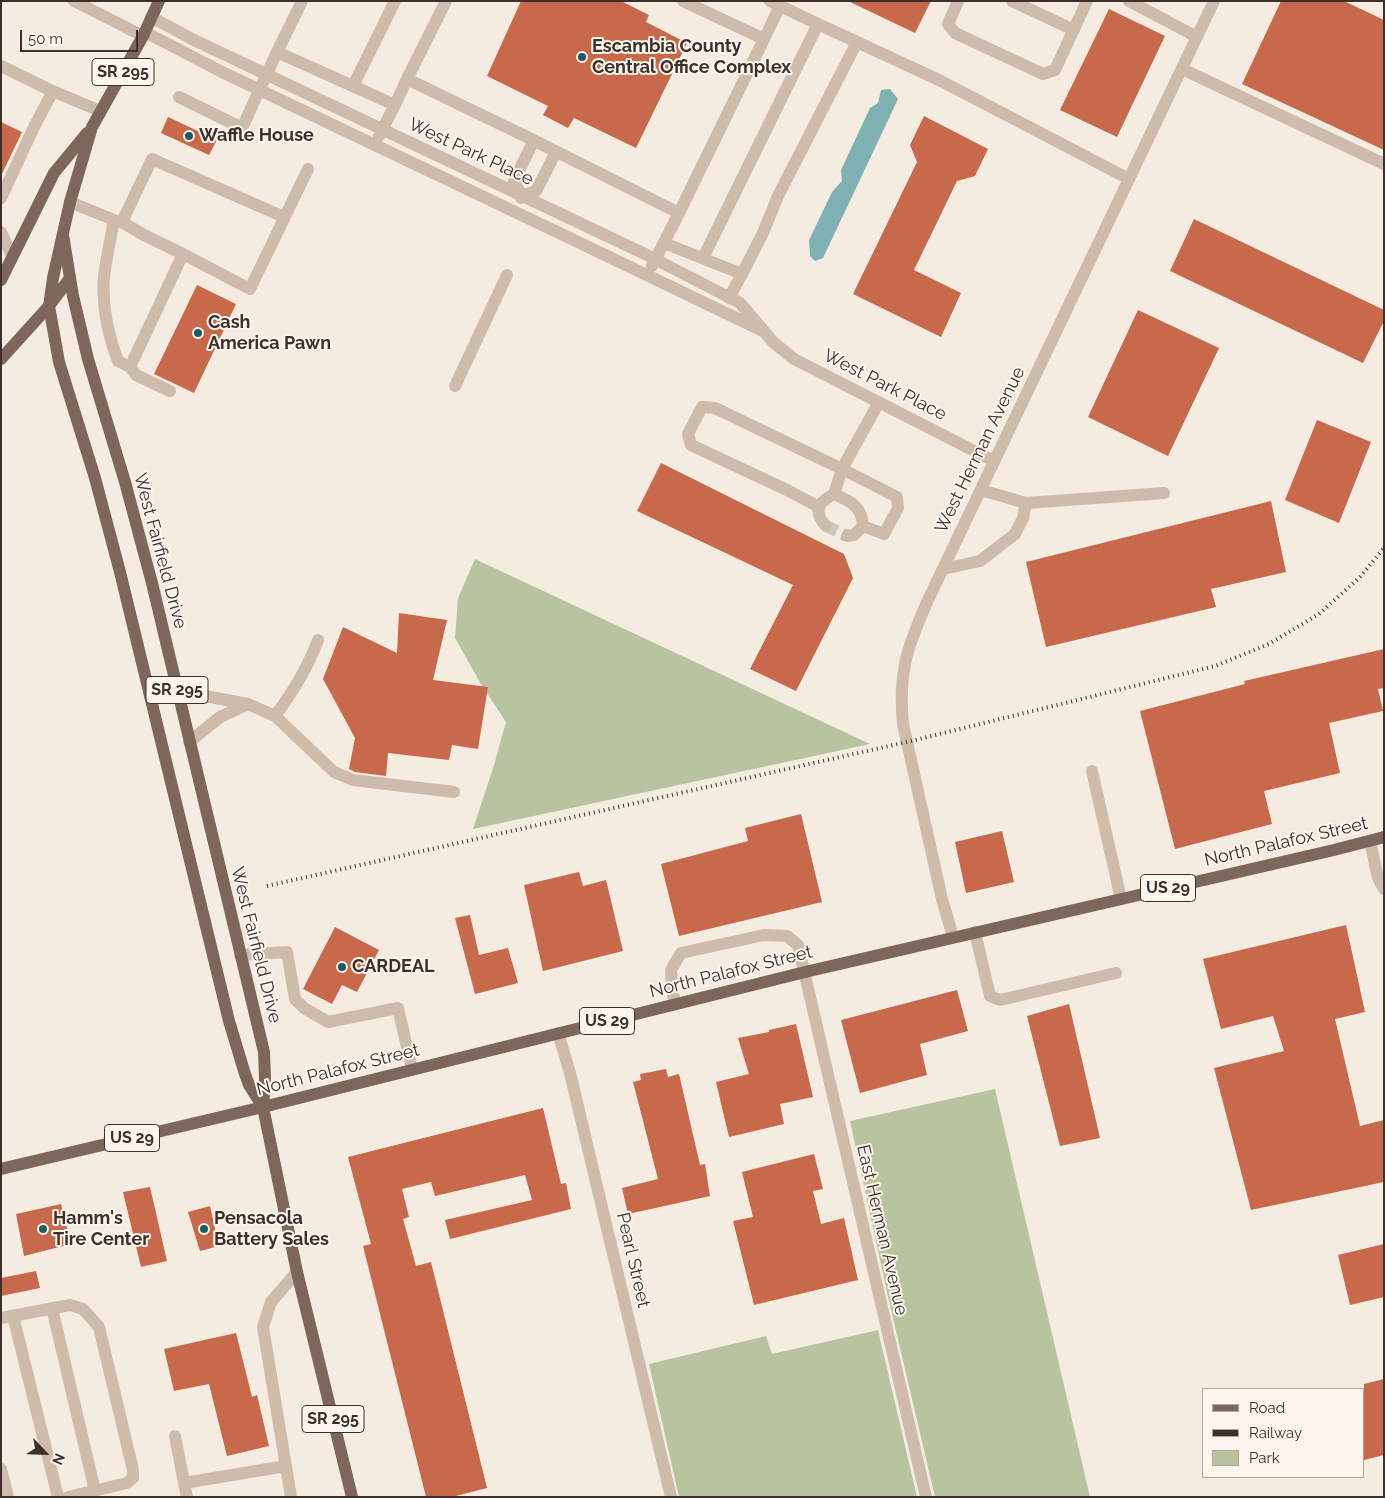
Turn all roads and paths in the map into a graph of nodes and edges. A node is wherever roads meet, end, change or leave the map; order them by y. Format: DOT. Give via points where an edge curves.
graph roads {
  1 [pos="74,1"];
  2 [pos="158,1"];
  3 [pos="302,1"];
  4 [pos="395,1"];
  5 [pos="446,1"];
  6 [pos="683,1"];
  7 [pos="958,1"];
  8 [pos="1012,1"];
  9 [pos="1087,1"];
  10 [pos="1129,1"];
  11 [pos="1214,1"];
  12 [pos="775,4"];
  13 [pos="151,17"];
  14 [pos="818,24"];
  15 [pos="1074,30"];
  16 [pos="144,34"];
  17 [pos="1197,37"];
  18 [pos="764,39"];
  19 [pos="857,42"];
  20 [pos="277,52"];
  21 [pos="1,66"];
  22 [pos="1182,69"];
  23 [pos="268,75"];
  24 [pos="407,80"];
  25 [pos="354,86"];
  26 [pos="260,90"];
  27 [pos="52,91"];
  28 [pos="179,97"];
  29 [pos="395,106"];
  30 [pos="100,111"];
  31 [pos="92,127"];
  32 [pos="382,129"];
  33 [pos="534,140"];
  34 [pos="375,145"];
  35 [pos="556,152"];
  36 [pos="1384,164"];
  37 [pos="308,169"];
  38 [pos="1129,179"];
  39 [pos="522,196"];
  40 [pos="1,198"];
  41 [pos="70,202"];
  42 [pos="515,212"];
  43 [pos="679,213"];
  44 [pos="284,217"];
  45 [pos="118,221"];
  46 [pos="1,232"];
  47 [pos="63,235"];
  48 [pos="664,243"];
  49 [pos="183,254"];
  50 [pos="12,256"];
  51 [pos="703,258"];
  52 [pos="656,260"];
  53 [pos="742,274"];
  54 [pos="507,275"];
  55 [pos="647,275"];
  56 [pos="70,278"];
  57 [pos="1,280"];
  58 [pos="729,298"];
  59 [pos="50,306"];
  60 [pos="765,332"];
  61 [pos="1,359"];
  62 [pos="130,367"];
  63 [pos="455,386"];
  64 [pos="170,391"];
  65 [pos="879,402"];
  66 [pos="994,461"];
  67 [pos="842,469"];
  68 [pos="980,490"];
  69 [pos="1164,493"];
  70 [pos="834,494"];
  71 [pos="1026,503"];
  72 [pos="819,508"];
  73 [pos="826,526"];
  74 [pos="864,526"];
  75 [pos="847,536"];
  76 [pos="943,569"];
  77 [pos="318,640"];
  78 [pos="178,692"];
  79 [pos="248,704"];
  80 [pos="275,716"];
  81 [pos="189,742"];
  82 [pos="1092,771"];
  83 [pos="454,792"];
  84 [pos="1384,837"];
  85 [pos="1370,841"];
  86 [pos="1384,889"];
  87 [pos="1121,899"];
  88 [pos="975,932"];
  89 [pos="953,937"];
  90 [pos="240,955"];
  91 [pos="805,972"];
  92 [pos="1116,973"];
  93 [pos="676,1004"];
  94 [pos="558,1033"];
  95 [pos="412,1069"];
  96 [pos="263,1107"];
  97 [pos="1,1169"];
  98 [pos="297,1272"];
  99 [pos="52,1308"];
  100 [pos="7,1317"];
  101 [pos="175,1436"];
  102 [pos="286,1466"];
  103 [pos="1,1469"];
  104 [pos="184,1483"];
  105 [pos="95,1490"];
  106 [pos="8,1497"];
  107 [pos="58,1497"];
  108 [pos="68,1497"];
  109 [pos="187,1497"];
  110 [pos="291,1497"];
  111 [pos="352,1497"];
  112 [pos="671,1497"];
  113 [pos="926,1497"];
  1 -- 16 [label="street, West Park Place"];
  2 -- 13 [label="main road, West Fairfield Drive / SR 295"];
  3 -- 20 [label="street"];
  4 -- 25 [label="street"];
  5 -- 24 [label="street"];
  6 -- 18 [label="street"];
  7 -- 15 [label="street" via="948,24 955,33 1043,74 1055,70"];
  8 -- 15 [label="street"];
  9 -- 15 [label="street"];
  10 -- 17 [label="street"];
  11 -- 17 [label="street, West Herman Avenue"];
  12 -- 14 [label="street"];
  12 -- 18 [label="street"];
  13 -- 16 [label="main road, West Fairfield Drive / SR 295"];
  13 -- 23 [label="street, West Park Place"];
  14 -- 19 [label="street"];
  14 -- 51 [label="street"];
  16 -- 26 [label="street, West Park Place"];
  16 -- 30 [label="main road, West Fairfield Drive / SR 295"];
  17 -- 22 [label="street, West Herman Avenue"];
  18 -- 43 [label="street"];
  19 -- 38 [label="street" via="941,81"];
  19 -- 53 [label="street"];
  20 -- 23 [label="street"];
  20 -- 25 [label="street"];
  21 -- 27 [label="street"];
  22 -- 36 [label="street"];
  22 -- 38 [label="street, West Herman Avenue"];
  23 -- 26 [label="street"];
  23 -- 32 [label="street, West Park Place"];
  24 -- 29 [label="street"];
  24 -- 33 [label="street"];
  25 -- 29 [label="street"];
  26 -- 28 [label="street" via="242,128"];
  26 -- 34 [label="street, West Park Place"];
  27 -- 30 [label="street"];
  27 -- 40 [label="street"];
  29 -- 32 [label="street"];
  30 -- 31 [label="main road, West Fairfield Drive / SR 295"];
  31 -- 41 [label="main road, West Fairfield Drive / SR 295"];
  31 -- 50 [label="main road" via="54,173"];
  32 -- 34 [label="street"];
  32 -- 39 [label="street, West Park Place"];
  33 -- 35 [label="street"];
  33 -- 39 [label="street" via="514,181"];
  34 -- 42 [label="street, West Park Place"];
  35 -- 39 [label="street" via="536,191"];
  35 -- 43 [label="street"];
  37 -- 44 [label="street"];
  38 -- 66 [label="street, West Herman Avenue"];
  39 -- 42 [label="street"];
  39 -- 52 [label="street, West Park Place"];
  41 -- 45 [label="street"];
  41 -- 47 [label="main road, West Fairfield Drive / SR 295"];
  42 -- 55 [label="street, West Park Place"];
  43 -- 48 [label="street"];
  44 -- 45 [label="street" via="152,159"];
  44 -- 49 [label="street" via="250,289"];
  45 -- 49 [label="street"];
  45 -- 62 [label="street" via="104,278 105,303 109,336 118,361"];
  46 -- 50 [label="street"];
  47 -- 56 [label="main road, West Fairfield Drive / SR 295"];
  47 -- 59 [label="main road, SR 295"];
  48 -- 51 [label="street"];
  48 -- 52 [label="street"];
  49 -- 62 [label="street"];
  50 -- 57 [label="main road"];
  51 -- 53 [label="street"];
  52 -- 55 [label="street"];
  52 -- 58 [label="street, West Park Place"];
  53 -- 58 [label="street"];
  54 -- 63 [label="street"];
  55 -- 60 [label="street, West Park Place"];
  56 -- 59 [label="main road"];
  56 -- 78 [label="main road, West Fairfield Drive / SR 295" via="88,359 125,482"];
  58 -- 60 [label="street, West Park Place" via="740,303"];
  59 -- 61 [label="main road"];
  59 -- 96 [label="main road, SR 295" via="59,362 120,572 229,1021 244,1074"];
  60 -- 65 [label="street, West Park Place" via="794,359"];
  62 -- 64 [label="street" via="136,375"];
  65 -- 66 [label="street, West Park Place"];
  65 -- 67 [label="street"];
  66 -- 68 [label="street, West Herman Avenue"];
  67 -- 70 [label="street"];
  67 -- 72 [label="street" via="715,408 702,407 688,434 691,445"];
  67 -- 74 [label="street" via="897,497 898,508 884,534"];
  68 -- 71 [label="street"];
  68 -- 76 [label="street, West Herman Avenue"];
  69 -- 71 [label="street"];
  70 -- 72 [label="street" via="824,499"];
  70 -- 74 [label="street" via="856,507 863,515"];
  71 -- 76 [label="street" via="1023,518 1008,540 980,562"];
  72 -- 73 [label="street" via="820,520"];
  74 -- 75 [label="street" via="854,536"];
  76 -- 89 [label="street, West Herman Avenue" via="908,650 901,703 911,761"];
  77 -- 80 [label="street" via="289,697"];
  78 -- 79 [label="street"];
  78 -- 81 [label="main road, West Fairfield Drive / SR 295"];
  79 -- 80 [label="street"];
  79 -- 81 [label="street" via="220,717"];
  80 -- 83 [label="street" via="334,772 345,777"];
  81 -- 90 [label="main road, West Fairfield Drive / SR 295"];
  82 -- 87 [label="street"];
  84 -- 85 [label="main road, North Palafox Street / US 29"];
  85 -- 86 [label="street" via="1378,878"];
  85 -- 87 [label="main road, North Palafox Street / US 29"];
  87 -- 88 [label="main road, North Palafox Street / US 29"];
  88 -- 89 [label="main road, North Palafox Street / US 29"];
  88 -- 92 [label="street" via="990,996 1000,1000"];
  89 -- 91 [label="main road, North Palafox Street / US 29"];
  90 -- 95 [label="street" via="287,952 294,999 328,1022 398,1008"];
  90 -- 96 [label="main road, West Fairfield Drive / SR 295" via="264,1052"];
  91 -- 93 [label="main road, North Palafox Street / US 29"];
  91 -- 93 [label="street, East Herman Avenue" via="798,945 787,936 764,935 681,953 671,970"];
  91 -- 113 [label="street, East Herman Avenue"];
  93 -- 94 [label="main road, North Palafox Street / US 29"];
  94 -- 95 [label="main road, North Palafox Street / US 29"];
  94 -- 112 [label="street, Pearl Street"];
  95 -- 96 [label="main road, North Palafox Street / US 29"];
  96 -- 97 [label="main road, North Palafox Street / US 29"];
  96 -- 98 [label="main road, SR 295"];
  98 -- 102 [label="street" via="271,1302 263,1327"];
  98 -- 111 [label="main road, SR 295"];
  99 -- 100 [label="street"];
  99 -- 105 [label="street"];
  99 -- 105 [label="street" via="70,1305 82,1309 99,1327 133,1470 133,1478 126,1483"];
  100 -- 107 [label="street"];
  101 -- 104 [label="street"];
  102 -- 104 [label="street"];
  102 -- 110 [label="street"];
  103 -- 106 [label="street"];
  104 -- 109 [label="street"];
  105 -- 108 [label="street"];
}
